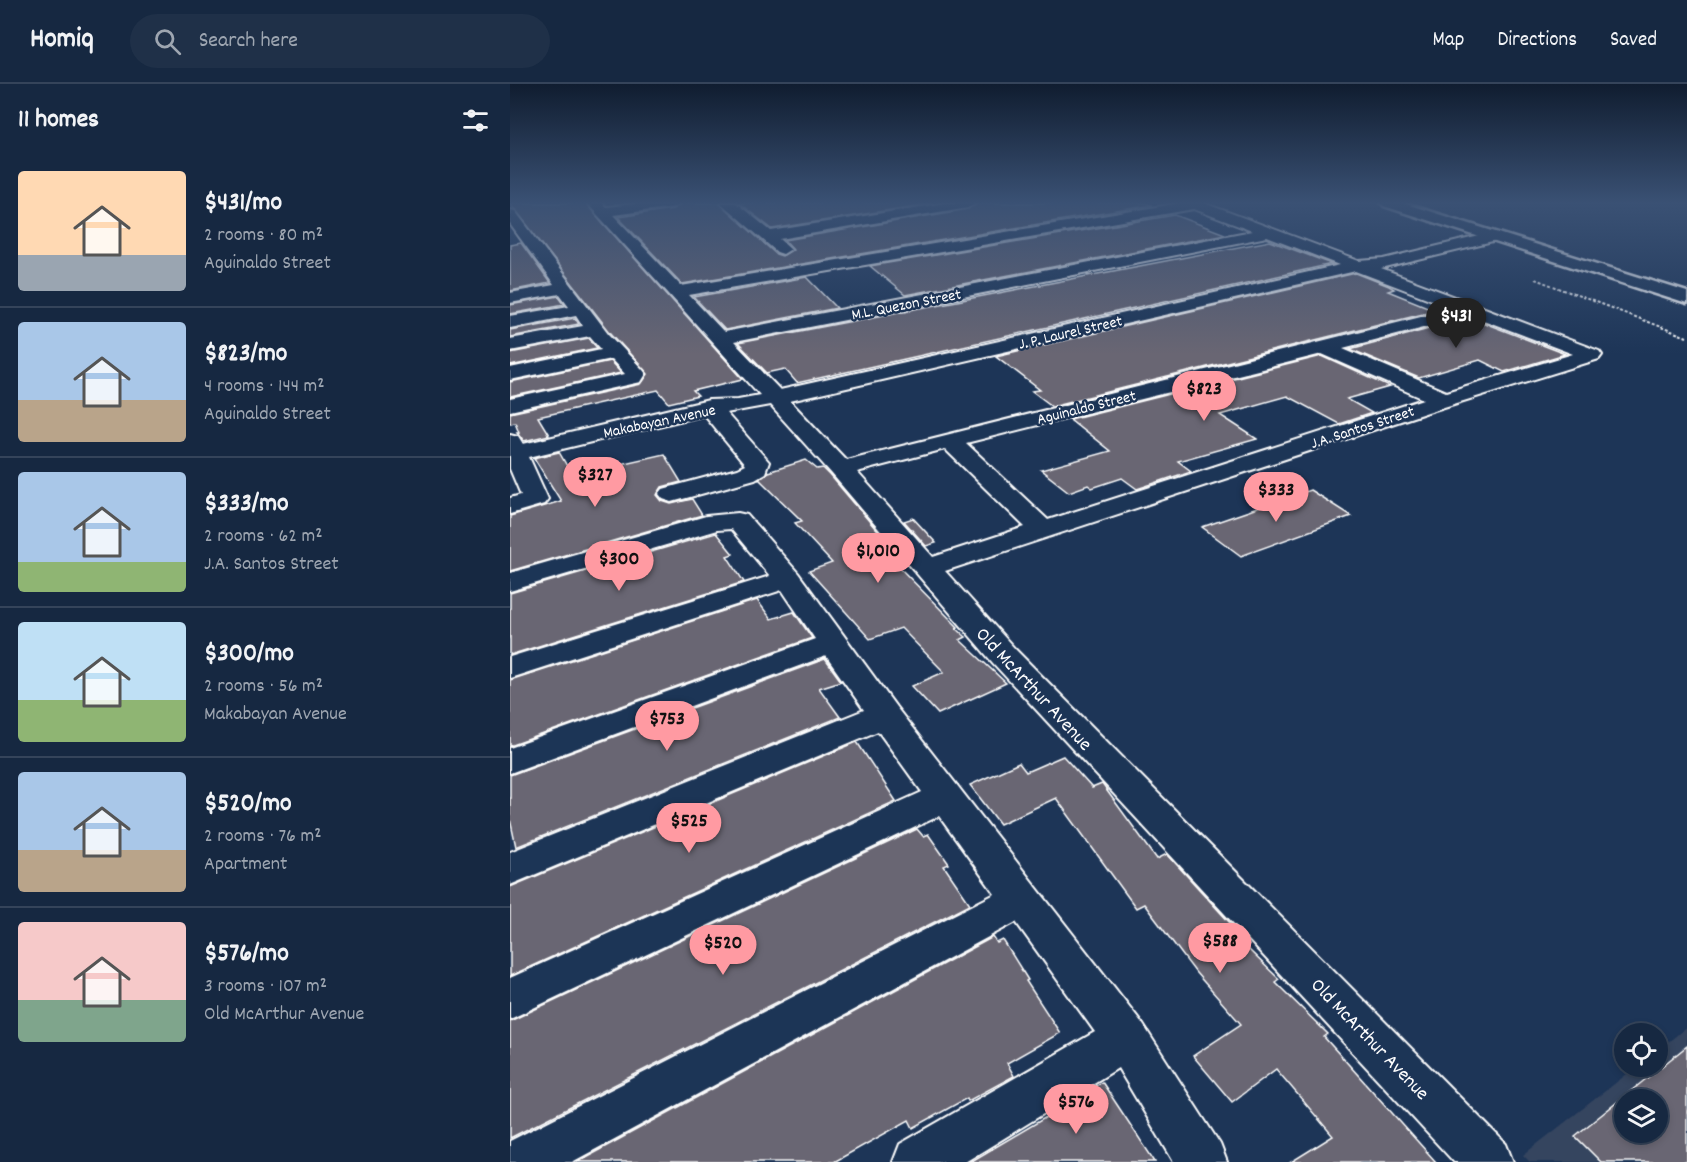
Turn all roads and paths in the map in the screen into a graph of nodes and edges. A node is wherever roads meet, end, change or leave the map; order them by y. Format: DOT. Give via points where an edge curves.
graph roads {
  1 [pos="642,253"];
  2 [pos="788,253"];
  3 [pos="906,253"];
  4 [pos="1159,253"];
  5 [pos="1328,253"];
  6 [pos="1408,253"];
  7 [pos="1549,253"];
  8 [pos="538,255"];
  9 [pos="519,258"];
  10 [pos="1361,265"];
  11 [pos="551,270"];
  12 [pos="808,270"];
  13 [pos="531,274"];
  14 [pos="1535,279"];
  15 [pos="566,288"];
  16 [pos="678,292"];
  17 [pos="510,298"];
  18 [pos="1687,298"];
  19 [pos="581,309"];
  20 [pos="1472,309"];
  21 [pos="510,322"];
  22 [pos="595,328"];
  23 [pos="1687,338"];
  24 [pos="719,339"];
  25 [pos="510,345"];
  26 [pos="1326,348"];
  27 [pos="614,352"];
  28 [pos="510,374"];
  29 [pos="775,398"];
  30 [pos="1444,400"];
  31 [pos="510,405"];
  32 [pos="712,412"];
  33 [pos="949,440"];
  34 [pos="513,455"];
  35 [pos="841,469"];
  36 [pos="672,494"];
  37 [pos="510,506"];
  38 [pos="1043,530"];
  39 [pos="927,568"];
  40 [pos="788,579"];
  41 [pos="510,582"];
  42 [pos="832,643"];
  43 [pos="510,668"];
  44 [pos="884,715"];
  45 [pos="510,760"];
  46 [pos="946,797"];
  47 [pos="510,869"];
  48 [pos="1023,899"];
  49 [pos="510,999"];
  50 [pos="1126,1038"];
  51 [pos="521,1162"];
  52 [pos="918,1162"];
  53 [pos="1202,1162"];
  54 [pos="1488,1162"];
  1 -- 16 [label="street, Old McArthur Avenue"];
  2 -- 12 [label="street"];
  3 -- 12 [label="street"];
  4 -- 24 [label="street, M.L. Quezon Street"];
  5 -- 10 [label="street"];
  6 -- 10 [label="street, J. P. Laurel Street" via="1384,264"];
  7 -- 18 [label="highway"];
  8 -- 9 [label="street"];
  8 -- 11 [label="street"];
  10 -- 20 [label="street"];
  10 -- 29 [label="street, J. P. Laurel Street"];
  11 -- 13 [label="street"];
  11 -- 15 [label="street"];
  12 -- 16 [label="street"];
  14 -- 23 [label="path"];
  15 -- 17 [label="street"];
  15 -- 19 [label="street"];
  16 -- 24 [label="street, Old McArthur Avenue"];
  19 -- 21 [label="street"];
  19 -- 22 [label="street"];
  20 -- 26 [label="street, Aguinaldo Street"];
  20 -- 30 [label="street, J.A. Santos Street" via="1592,355"];
  22 -- 25 [label="street"];
  22 -- 27 [label="street"];
  24 -- 29 [label="street, Old McArthur Avenue"];
  26 -- 30 [label="street"];
  26 -- 33 [label="street, Aguinaldo Street"];
  27 -- 28 [label="street"];
  27 -- 31 [label="street" via="636,374 634,378"];
  29 -- 32 [label="street, Makabayan Avenue"];
  29 -- 35 [label="street, Old McArthur Avenue"];
  30 -- 38 [label="street, J.A. Santos Street"];
  32 -- 34 [label="street, Makabayan Avenue"];
  32 -- 36 [label="street" via="757,462 756,468"];
  33 -- 35 [label="street, Aguinaldo Street"];
  33 -- 38 [label="street"];
  34 -- 37 [label="street" via="535,500"];
  35 -- 39 [label="street, Old McArthur Avenue"];
  38 -- 39 [label="street, J.A. Santos Street"];
  39 -- 54 [label="street, Old McArthur Avenue" via="1062,719"];
  40 -- 41 [label="street" via="738,521 729,520"];
  40 -- 42 [label="street"];
  40 -- 43 [label="street"];
  42 -- 44 [label="street"];
  42 -- 45 [label="street"];
  44 -- 46 [label="street"];
  44 -- 47 [label="street"];
  46 -- 48 [label="street"];
  46 -- 49 [label="street"];
  48 -- 50 [label="street"];
  48 -- 51 [label="street"];
  50 -- 52 [label="street"];
  50 -- 53 [label="street"];
}
